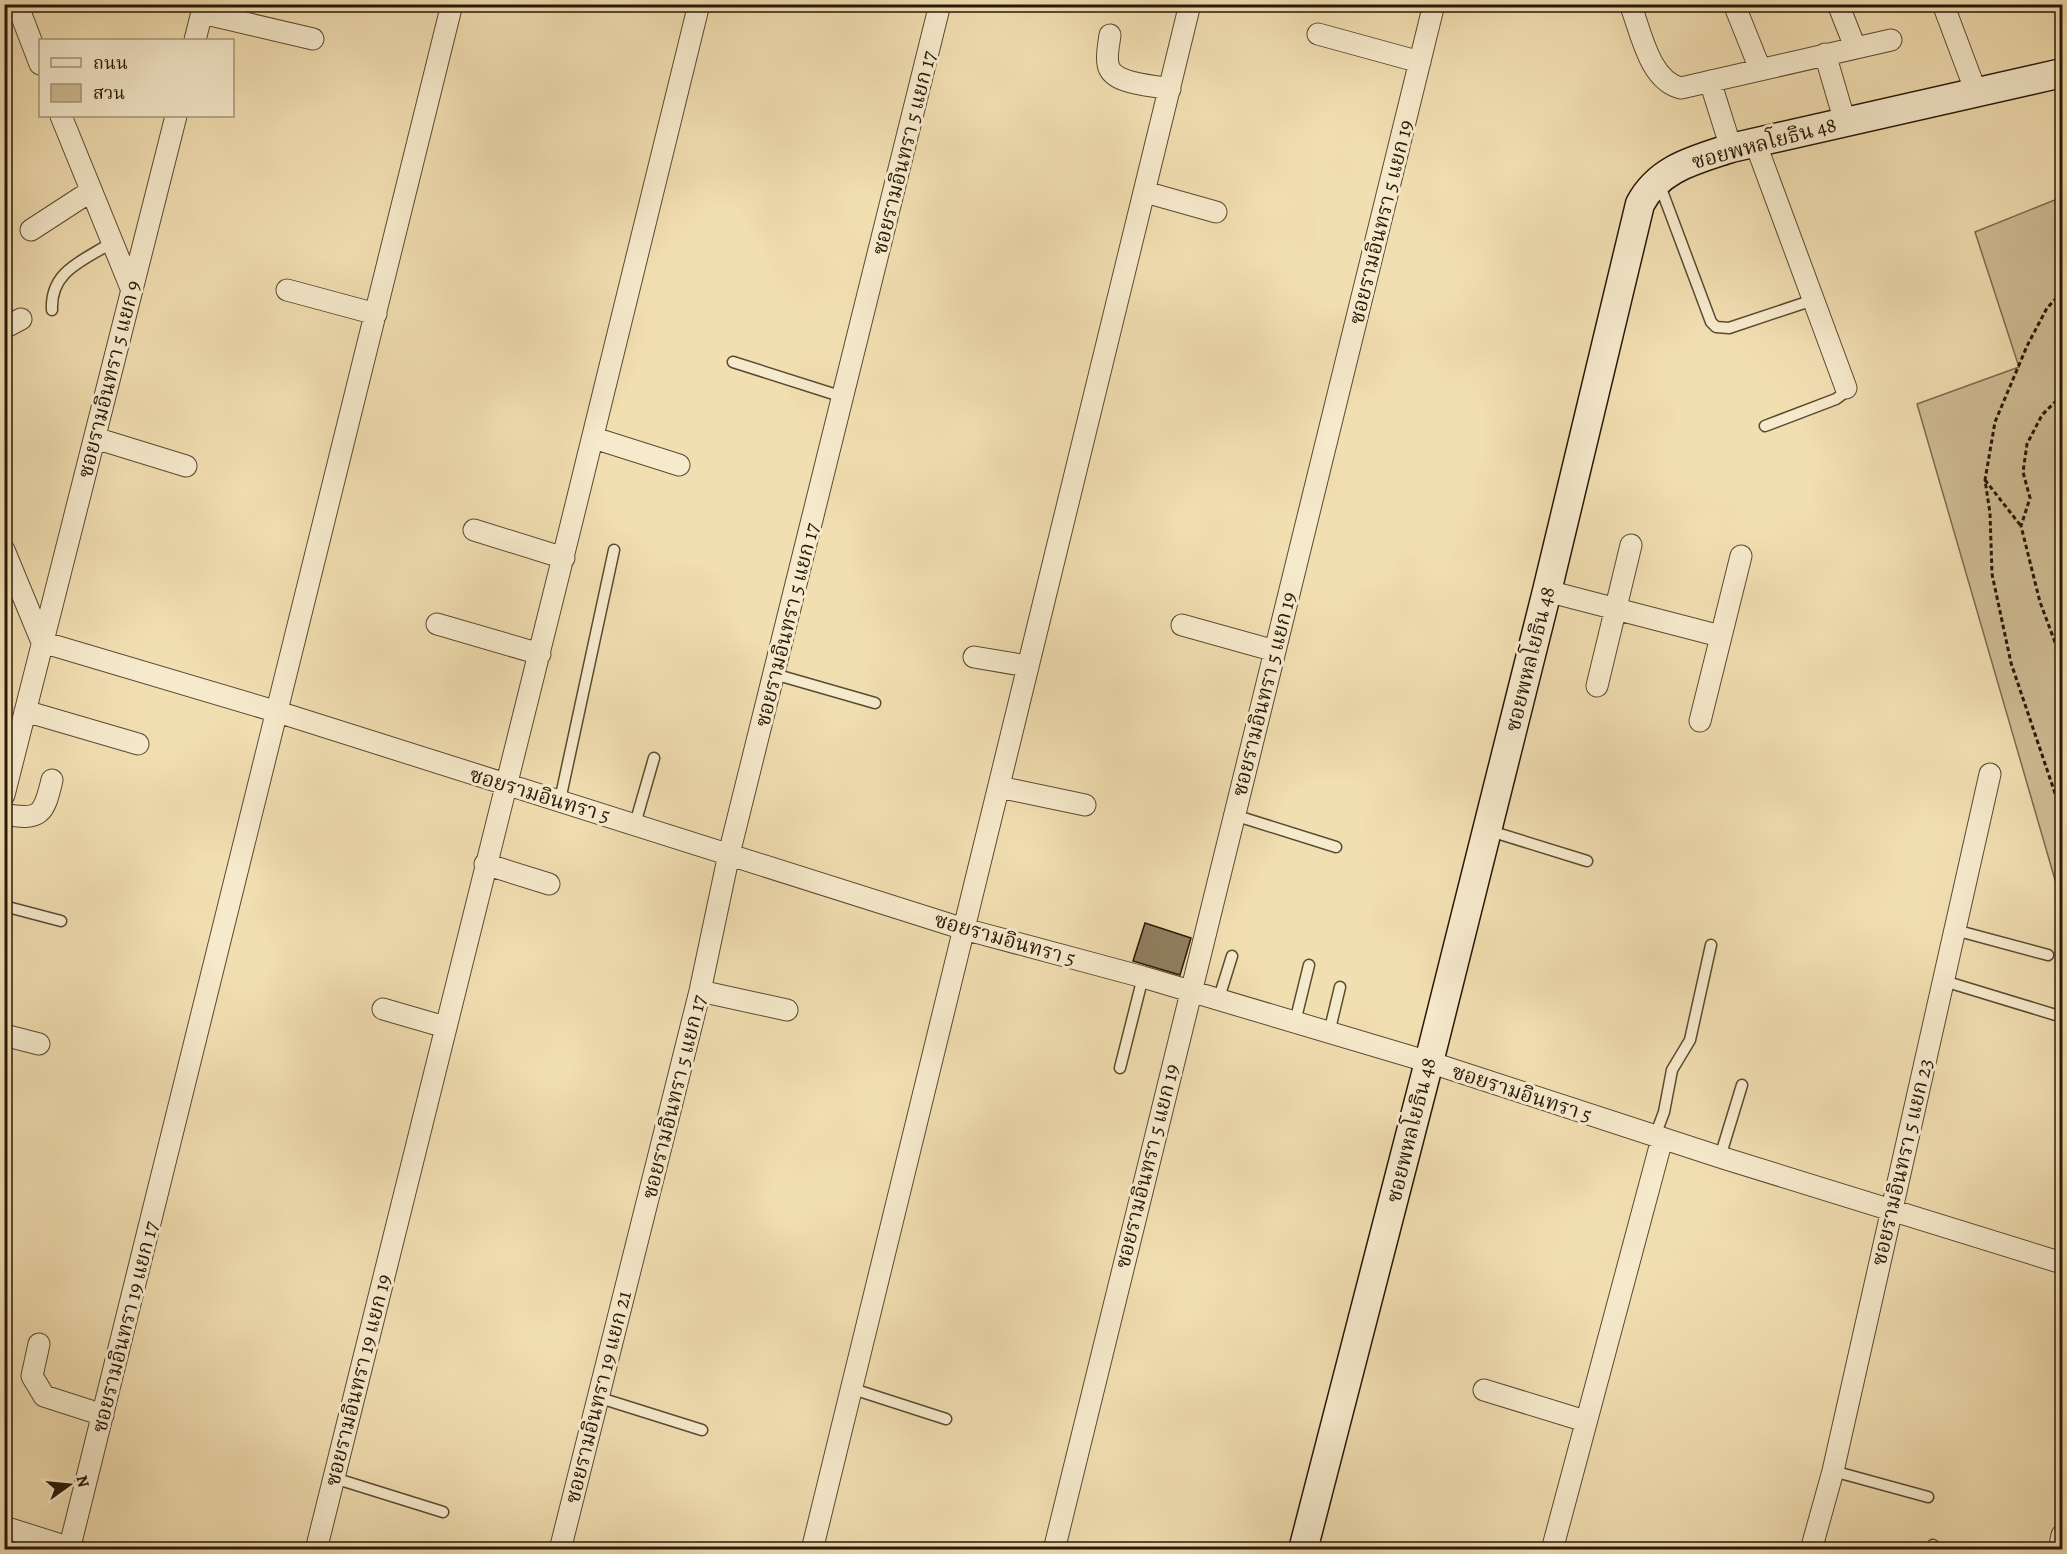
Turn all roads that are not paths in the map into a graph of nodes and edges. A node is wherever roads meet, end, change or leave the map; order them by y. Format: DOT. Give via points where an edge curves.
graph roads {
  1 [pos="17,4"];
  2 [pos="452,4"];
  3 [pos="699,4"];
  4 [pos="940,4"];
  5 [pos="1190,4"];
  6 [pos="1434,4"];
  7 [pos="1630,4"];
  8 [pos="1734,4"];
  9 [pos="1838,4"];
  10 [pos="1943,4"];
  11 [pos="203,9"];
  12 [pos="1317,34"];
  13 [pos="1110,35"];
  14 [pos="195,39"];
  15 [pos="312,39"];
  16 [pos="1891,40"];
  17 [pos="1856,47"];
  18 [pos="1825,54"];
  19 [pos="39,61"];
  20 [pos="1420,62"];
  21 [pos="1760,69"];
  22 [pos="2062,73"];
  23 [pos="1710,81"];
  24 [pos="1170,88"];
  25 [pos="1976,92"];
  26 [pos="61,117"];
  27 [pos="176,117"];
  28 [pos="1845,122"];
  29 [pos="1743,145"];
  30 [pos="1658,180"];
  31 [pos="91,192"];
  32 [pos="1145,192"];
  33 [pos="1216,212"];
  34 [pos="31,230"];
  35 [pos="111,243"];
  36 [pos="131,288"];
  37 [pos="287,290"];
  38 [pos="1813,300"];
  39 [pos="52,310"];
  40 [pos="376,314"];
  41 [pos="733,362"];
  42 [pos="1846,387"];
  43 [pos="843,397"];
  44 [pos="1765,426"];
  45 [pos="95,438"];
  46 [pos="594,438"];
  47 [pos="679,465"];
  48 [pos="186,466"];
  49 [pos="474,530"];
  50 [pos="1630,545"];
  51 [pos="4,550"];
  52 [pos="614,550"];
  53 [pos="1741,556"];
  54 [pos="564,558"];
  55 [pos="1547,591"];
  56 [pos="1617,610"];
  57 [pos="437,624"];
  58 [pos="1182,625"];
  59 [pos="1720,636"];
  60 [pos="42,642"];
  61 [pos="1275,651"];
  62 [pos="540,654"];
  63 [pos="974,657"];
  64 [pos="1027,666"];
  65 [pos="774,674"];
  66 [pos="1597,686"];
  67 [pos="875,703"];
  68 [pos="25,711"];
  69 [pos="278,712"];
  70 [pos="1700,721"];
  71 [pos="138,744"];
  72 [pos="654,758"];
  73 [pos="7,771"];
  74 [pos="1990,774"];
  75 [pos="52,780"];
  76 [pos="506,785"];
  77 [pos="999,787"];
  78 [pos="4,795"];
  79 [pos="561,800"];
  80 [pos="1085,805"];
  81 [pos="4,814"];
  82 [pos="1234,815"];
  83 [pos="635,824"];
  84 [pos="1487,830"];
  85 [pos="1336,847"];
  86 [pos="729,854"];
  87 [pos="1587,861"];
  88 [pos="486,864"];
  89 [pos="549,884"];
  90 [pos="4,906"];
  91 [pos="61,921"];
  92 [pos="964,929"];
  93 [pos="1956,930"];
  94 [pos="1711,945"];
  95 [pos="2048,955"];
  96 [pos="1232,956"];
  97 [pos="1309,965"];
  98 [pos="1143,977"];
  99 [pos="1944,981"];
  100 [pos="1340,987"];
  101 [pos="700,991"];
  102 [pos="1190,992"];
  103 [pos="1218,1001"];
  104 [pos="382,1009"];
  105 [pos="787,1010"];
  106 [pos="2059,1016"];
  107 [pos="1295,1023"];
  108 [pos="445,1027"];
  109 [pos="1329,1033"];
  110 [pos="4,1035"];
  111 [pos="39,1044"];
  112 [pos="1429,1062"];
  113 [pos="1120,1068"];
  114 [pos="1742,1085"];
  115 [pos="1658,1138"];
  116 [pos="1720,1157"];
  117 [pos="1891,1211"];
  118 [pos="637,1245"];
  119 [pos="2062,1263"];
  120 [pos="39,1344"];
  121 [pos="853,1389"];
  122 [pos="1485,1390"];
  123 [pos="597,1397"];
  124 [pos="103,1415"];
  125 [pos="946,1419"];
  126 [pos="1585,1421"];
  127 [pos="702,1430"];
  128 [pos="1833,1471"];
  129 [pos="334,1478"];
  130 [pos="1928,1497"];
  131 [pos="443,1512"];
  132 [pos="4,1527"];
  133 [pos="2062,1535"];
  134 [pos="72,1549"];
  135 [pos="316,1550"];
  136 [pos="560,1550"];
  137 [pos="812,1550"];
  138 [pos="1053,1550"];
  139 [pos="1303,1550"];
  140 [pos="1552,1550"];
  141 [pos="1811,1550"];
  142 [pos="2059,1550"];
  1 -- 19 [label="street"];
  2 -- 40 [label="street, ซอยรามอินทรา 19 แยก 17"];
  3 -- 46 [label="street, ซอยรามอินทรา 19 แยก 19"];
  4 -- 43 [label="street, ซอยรามอินทรา 5 แยก 17"];
  5 -- 24 [label="street"];
  6 -- 20 [label="street, ซอยรามอินทรา 5 แยก 19"];
  7 -- 23 [label="street" via="1663,79 1681,88"];
  8 -- 21 [label="street"];
  9 -- 17 [label="street"];
  10 -- 25 [label="street"];
  11 -- 14 [label="street"];
  11 -- 15 [label="street"];
  12 -- 20 [label="street"];
  13 -- 24 [label="street" via="1110,72 1117,78"];
  16 -- 17 [label="street"];
  17 -- 18 [label="street"];
  18 -- 21 [label="street"];
  18 -- 28 [label="street"];
  20 -- 61 [label="street, ซอยรามอินทรา 5 แยก 19"];
  21 -- 23 [label="street"];
  22 -- 25 [label="street, ซอยพหลโยธิน 48"];
  23 -- 29 [label="street"];
  24 -- 32 [label="street"];
  25 -- 28 [label="street, ซอยพหลโยธิน 48"];
  26 -- 31 [label="street"];
  27 -- 36 [label="street, ซอยรามอินทรา 5 แยก 9"];
  28 -- 29 [label="street, ซอยพหลโยธิน 48"];
  29 -- 30 [label="street, ซอยพหลโยธิน 48" via="1685,163"];
  29 -- 38 [label="street"];
  30 -- 38 [label="lane" via="1716,327 1729,328"];
  30 -- 55 [label="street, ซอยพหลโยธิน 48" via="1635,215"];
  31 -- 34 [label="street"];
  31 -- 35 [label="street"];
  32 -- 33 [label="street"];
  32 -- 64 [label="street"];
  35 -- 36 [label="street"];
  35 -- 39 [label="lane" via="62,274 51,296"];
  36 -- 45 [label="street, ซอยรามอินทรา 5 แยก 9"];
  37 -- 40 [label="street"];
  38 -- 42 [label="street"];
  40 -- 69 [label="street, ซอยรามอินทรา 19 แยก 17"];
  41 -- 43 [label="lane"];
  42 -- 44 [label="lane" via="1836,399"];
  43 -- 65 [label="street, ซอยรามอินทรา 5 แยก 17"];
  45 -- 48 [label="street"];
  45 -- 60 [label="street, ซอยรามอินทรา 5 แยก 9"];
  46 -- 47 [label="street"];
  46 -- 54 [label="street, ซอยรามอินทรา 19 แยก 19"];
  49 -- 54 [label="street"];
  50 -- 56 [label="street"];
  51 -- 60 [label="street"];
  52 -- 79 [label="lane"];
  53 -- 59 [label="street"];
  54 -- 62 [label="street, ซอยรามอินทรา 19 แยก 19"];
  55 -- 56 [label="street"];
  55 -- 84 [label="street, ซอยพหลโยธิน 48"];
  56 -- 59 [label="street"];
  56 -- 66 [label="street"];
  57 -- 62 [label="street"];
  58 -- 61 [label="street"];
  59 -- 70 [label="street"];
  60 -- 68 [label="street, ซอยรามอินทรา 5 แยก 9"];
  60 -- 69 [label="street, ซอยรามอินทรา 5"];
  61 -- 82 [label="street, ซอยรามอินทรา 5 แยก 19"];
  62 -- 76 [label="street, ซอยรามอินทรา 19 แยก 19"];
  63 -- 64 [label="street"];
  64 -- 77 [label="street"];
  65 -- 67 [label="lane"];
  65 -- 86 [label="street, ซอยรามอินทรา 5 แยก 17"];
  68 -- 71 [label="street"];
  68 -- 73 [label="street, ซอยรามอินทรา 5 แยก 9"];
  69 -- 76 [label="street, ซอยรามอินทรา 5"];
  69 -- 124 [label="street, ซอยรามอินทรา 19 แยก 17"];
  72 -- 83 [label="lane"];
  73 -- 78 [label="street, ซอยรามอินทรา 5 แยก 9"];
  74 -- 93 [label="street, ซอยรามอินทรา 5 แยก 23"];
  75 -- 81 [label="street" via="41,812 26,818"];
  76 -- 79 [label="street, ซอยรามอินทรา 5"];
  76 -- 88 [label="street, ซอยรามอินทรา 19 แยก 19"];
  77 -- 80 [label="street"];
  77 -- 92 [label="street"];
  79 -- 83 [label="street, ซอยรามอินทรา 5"];
  82 -- 85 [label="lane"];
  82 -- 102 [label="street, ซอยรามอินทรา 5 แยก 19"];
  83 -- 86 [label="street, ซอยรามอินทรา 5"];
  84 -- 87 [label="lane"];
  84 -- 112 [label="street, ซอยพหลโยธิน 48"];
  86 -- 92 [label="street, ซอยรามอินทรา 5"];
  86 -- 101 [label="street, ซอยรามอินทรา 5 แยก 17"];
  88 -- 89 [label="street"];
  88 -- 108 [label="street, ซอยรามอินทรา 19 แยก 19"];
  90 -- 91 [label="lane"];
  92 -- 98 [label="street, ซอยรามอินทรา 5"];
  92 -- 121 [label="street"];
  93 -- 95 [label="lane"];
  93 -- 99 [label="street, ซอยรามอินทรา 5 แยก 23"];
  94 -- 115 [label="lane" via="1690,1040 1672,1070"];
  96 -- 103 [label="lane"];
  97 -- 107 [label="lane"];
  98 -- 102 [label="street, ซอยรามอินทรา 5"];
  98 -- 113 [label="lane"];
  99 -- 106 [label="lane"];
  99 -- 117 [label="street, ซอยรามอินทรา 5 แยก 23"];
  100 -- 109 [label="lane"];
  101 -- 105 [label="street"];
  101 -- 118 [label="street, ซอยรามอินทรา 5 แยก 17"];
  102 -- 103 [label="street, ซอยรามอินทรา 5"];
  102 -- 138 [label="street, ซอยรามอินทรา 5 แยก 19"];
  103 -- 107 [label="street, ซอยรามอินทรา 5"];
  104 -- 108 [label="street"];
  107 -- 109 [label="street, ซอยรามอินทรา 5"];
  108 -- 129 [label="street, ซอยรามอินทรา 19 แยก 19"];
  109 -- 112 [label="street, ซอยรามอินทรา 5"];
  110 -- 111 [label="street"];
  112 -- 115 [label="street, ซอยรามอินทรา 5"];
  112 -- 139 [label="street, ซอยพหลโยธิน 48"];
  114 -- 116 [label="lane"];
  115 -- 116 [label="street, ซอยรามอินทรา 5"];
  115 -- 126 [label="street"];
  116 -- 117 [label="street, ซอยรามอินทรา 5"];
  117 -- 119 [label="street, ซอยรามอินทรา 5"];
  117 -- 128 [label="street, ซอยรามอินทรา 5 แยก 23"];
  118 -- 123 [label="street, ซอยรามอินทรา 19 แยก 21"];
  120 -- 124 [label="street" via="32,1376 44,1396"];
  121 -- 125 [label="lane"];
  121 -- 137 [label="street"];
  122 -- 126 [label="street"];
  123 -- 127 [label="lane"];
  123 -- 136 [label="street, ซอยรามอินทรา 19 แยก 21"];
  124 -- 134 [label="street, ซอยรามอินทรา 19 แยก 17"];
  126 -- 140 [label="street"];
  128 -- 130 [label="lane"];
  128 -- 141 [label="street, ซอยรามอินทรา 5 แยก 23"];
  129 -- 131 [label="lane"];
  129 -- 135 [label="street, ซอยรามอินทรา 19 แยก 19"];
  132 -- 134 [label="street"];
  133 -- 142 [label="street"];
}
